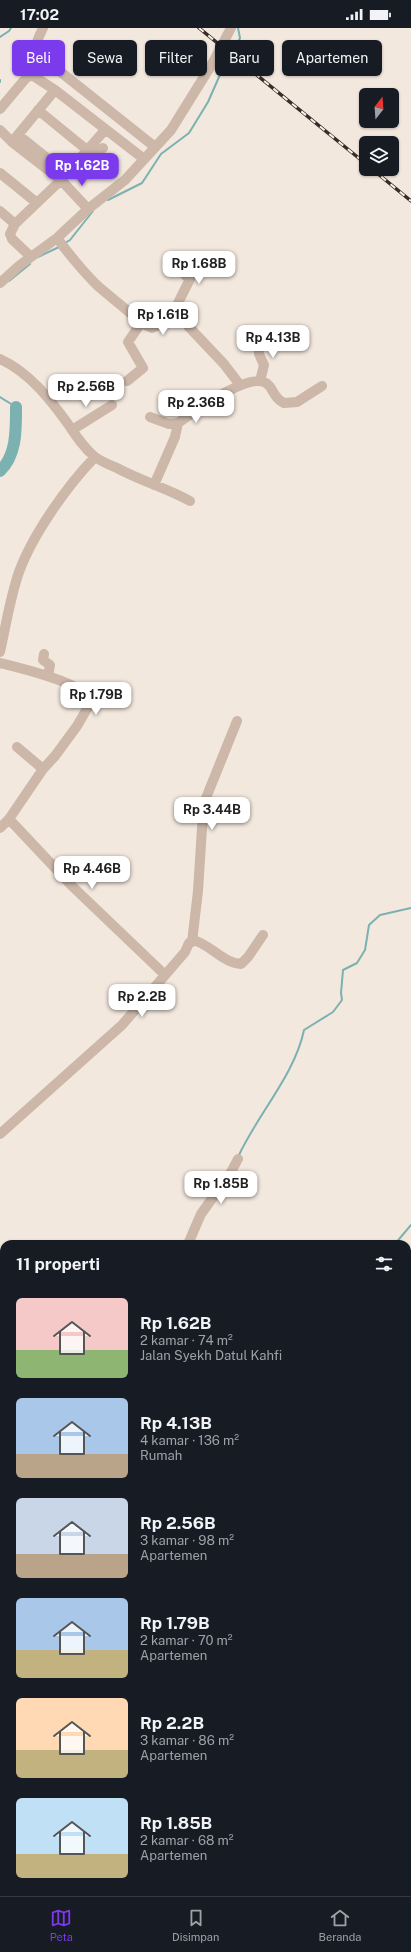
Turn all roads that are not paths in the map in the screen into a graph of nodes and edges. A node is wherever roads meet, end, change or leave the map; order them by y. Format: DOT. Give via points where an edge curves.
graph roads {
  1 [pos="43,28"];
  2 [pos="231,29"];
  3 [pos="55,90"];
  4 [pos="0,109"];
  5 [pos="38,110"];
  6 [pos="0,130"];
  7 [pos="104,130"];
  8 [pos="15,139"];
  9 [pos="156,147"];
  10 [pos="103,148"];
  11 [pos="87,150"];
  12 [pos="144,160"];
  13 [pos="75,164"];
  14 [pos="0,173"];
  15 [pos="64,177"];
  16 [pos="37,203"];
  17 [pos="88,209"];
  18 [pos="0,211"];
  19 [pos="15,224"];
  20 [pos="60,243"];
  21 [pos="31,257"];
  22 [pos="185,275"];
  23 [pos="0,283"];
  24 [pos="181,311"];
  25 [pos="141,323"];
  26 [pos="267,331"];
  27 [pos="0,359"];
  28 [pos="127,381"];
  29 [pos="260,381"];
  30 [pos="240,385"];
  31 [pos="322,386"];
  32 [pos="112,405"];
  33 [pos="150,417"];
  34 [pos="178,423"];
  35 [pos="72,430"];
  36 [pos="95,457"];
  37 [pos="154,485"];
  38 [pos="190,501"];
  39 [pos="0,652"];
  40 [pos="44,654"];
  41 [pos="0,663"];
  42 [pos="48,676"];
  43 [pos="237,721"];
  44 [pos="17,747"];
  45 [pos="43,769"];
  46 [pos="9,819"];
  47 [pos="0,828"];
  48 [pos="263,935"];
  49 [pos="192,942"];
  50 [pos="164,974"];
  51 [pos="0,1134"];
  52 [pos="238,1159"];
  53 [pos="190,1240"];
  1 -- 9 [label="street" via="36,42 38,54"];
  2 -- 9 [label="street" via="171,130"];
  3 -- 4 [label="street" via="36,76 28,75"];
  3 -- 5 [label="street"];
  3 -- 7 [label="street"];
  5 -- 8 [label="street"];
  5 -- 11 [label="street"];
  6 -- 8 [label="street"];
  7 -- 11 [label="street"];
  7 -- 12 [label="street"];
  8 -- 15 [label="street"];
  9 -- 12 [label="street"];
  10 -- 13 [label="street"];
  11 -- 13 [label="street"];
  12 -- 17 [label="street" via="125,180"];
  13 -- 15 [label="street"];
  14 -- 16 [label="street"];
  15 -- 16 [label="street"];
  15 -- 17 [label="street"];
  16 -- 19 [label="street"];
  17 -- 20 [label="street"];
  18 -- 19 [label="street"];
  19 -- 21 [label="street" via="10,234 12,240"];
  20 -- 21 [label="street"];
  20 -- 25 [label="street" via="98,286"];
  21 -- 23 [label="street"];
  22 -- 24 [label="street" via="190,279 176,303"];
  24 -- 25 [label="street" via="170,320 152,328"];
  24 -- 30 [label="street" via="188,326"];
  25 -- 28 [label="street" via="128,343 143,368"];
  26 -- 29 [label="street" via="259,349 259,356 264,365"];
  27 -- 35 [label="street" via="36,384"];
  29 -- 30 [label="street"];
  29 -- 31 [label="street" via="270,387 273,395 284,403 298,402"];
  30 -- 34 [label="street" via="214,398"];
  32 -- 35 [label="street"];
  33 -- 34 [label="street" via="169,424"];
  34 -- 37 [label="street" via="175,437"];
  35 -- 36 [label="street"];
  36 -- 37 [label="street" via="128,475"];
  36 -- 39 [label="street" via="35,537 19,571 7,612"];
  37 -- 38 [label="street"];
  40 -- 42 [label="street" via="43,660 50,665"];
  41 -- 42 [label="street"];
  42 -- 45 [label="street" via="85,693 92,700 73,732"];
  43 -- 49 [label="street" via="206,798"];
  44 -- 45 [label="street"];
  45 -- 46 [label="street"];
  46 -- 47 [label="street"];
  46 -- 50 [label="street" via="72,886"];
  48 -- 49 [label="street" via="241,964 218,954 199,941"];
  49 -- 50 [label="street"];
  50 -- 51 [label="street" via="122,1024"];
  52 -- 53 [label="street" via="201,1214"];
}
